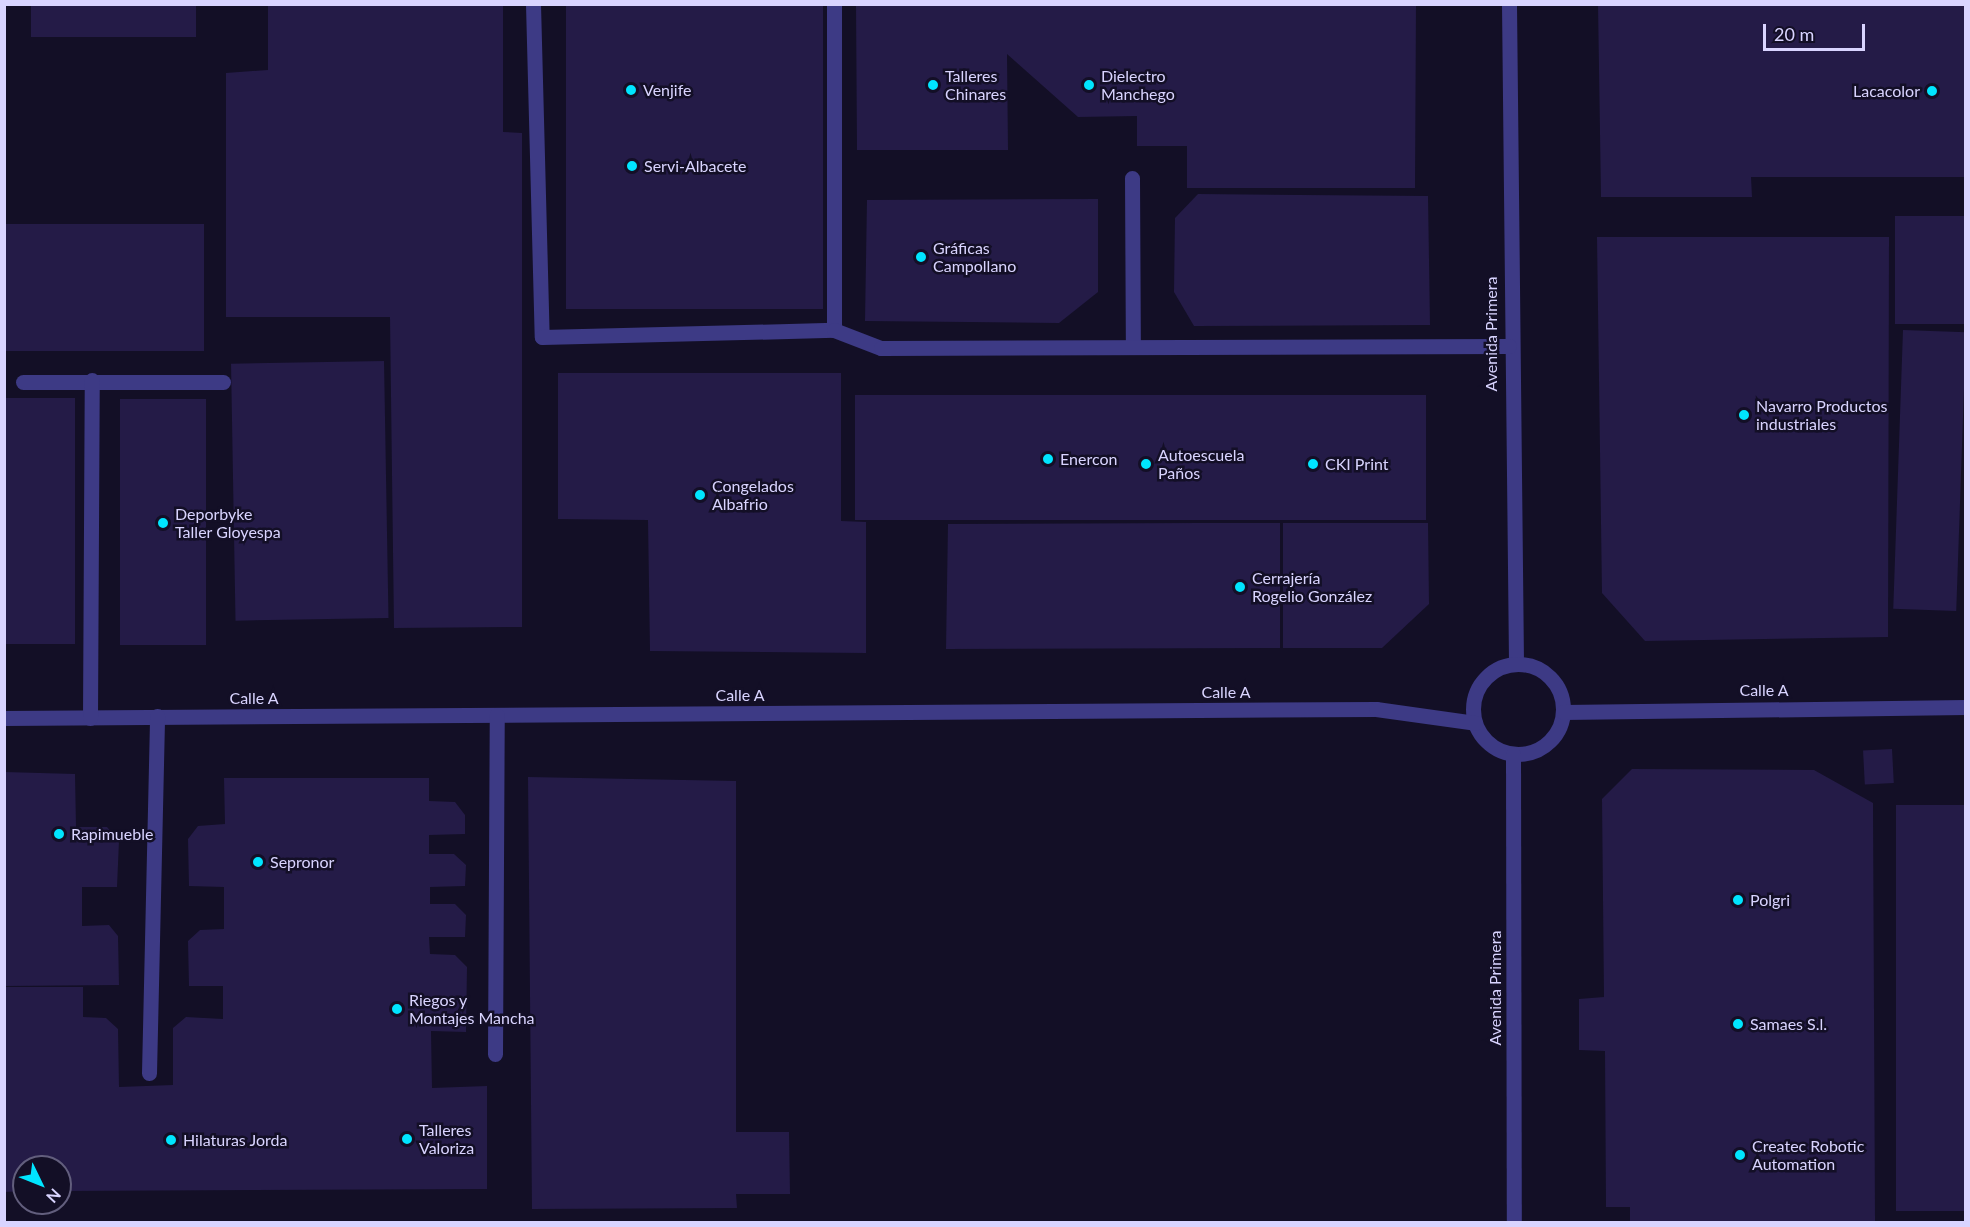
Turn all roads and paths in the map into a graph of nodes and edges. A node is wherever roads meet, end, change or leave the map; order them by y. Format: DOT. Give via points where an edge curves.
graph roads {
  1 [pos="533,4"];
  2 [pos="834,4"];
  3 [pos="1509,4"];
  4 [pos="1132,178"];
  5 [pos="834,330"];
  6 [pos="1133,344"];
  7 [pos="1509,346"];
  8 [pos="92,380"];
  9 [pos="23,382"];
  10 [pos="223,382"];
  11 [pos="1516,664"];
  12 [pos="1965,707"];
  13 [pos="1563,712"];
  14 [pos="497,715"];
  15 [pos="157,716"];
  16 [pos="4,718"];
  17 [pos="90,718"];
  18 [pos="1475,723"];
  19 [pos="1514,754"];
  20 [pos="495,1054"];
  21 [pos="149,1073"];
  22 [pos="1514,1222"];
  1 -- 5 [label="street" via="542,337"];
  2 -- 5 [label="street"];
  3 -- 7 [label="street, Avenida Primera"];
  4 -- 6 [label="street"];
  5 -- 6 [label="street" via="881,348"];
  6 -- 7 [label="street"];
  7 -- 11 [label="street, Avenida Primera"];
  8 -- 9 [label="street"];
  8 -- 10 [label="street"];
  8 -- 17 [label="street"];
  11 -- 13 [label="street" via="1535,667 1550,678"];
  11 -- 18 [label="street" via="1481,683 1472,709"];
  12 -- 13 [label="street, Calle A"];
  13 -- 19 [label="street" via="1552,739 1541,748"];
  14 -- 15 [label="street, Calle A"];
  14 -- 18 [label="street, Calle A" via="1377,709"];
  14 -- 20 [label="street"];
  15 -- 17 [label="street, Calle A"];
  15 -- 21 [label="street"];
  16 -- 17 [label="street, Calle A"];
  18 -- 19 [label="street" via="1489,744"];
  19 -- 22 [label="street, Avenida Primera"];
}
